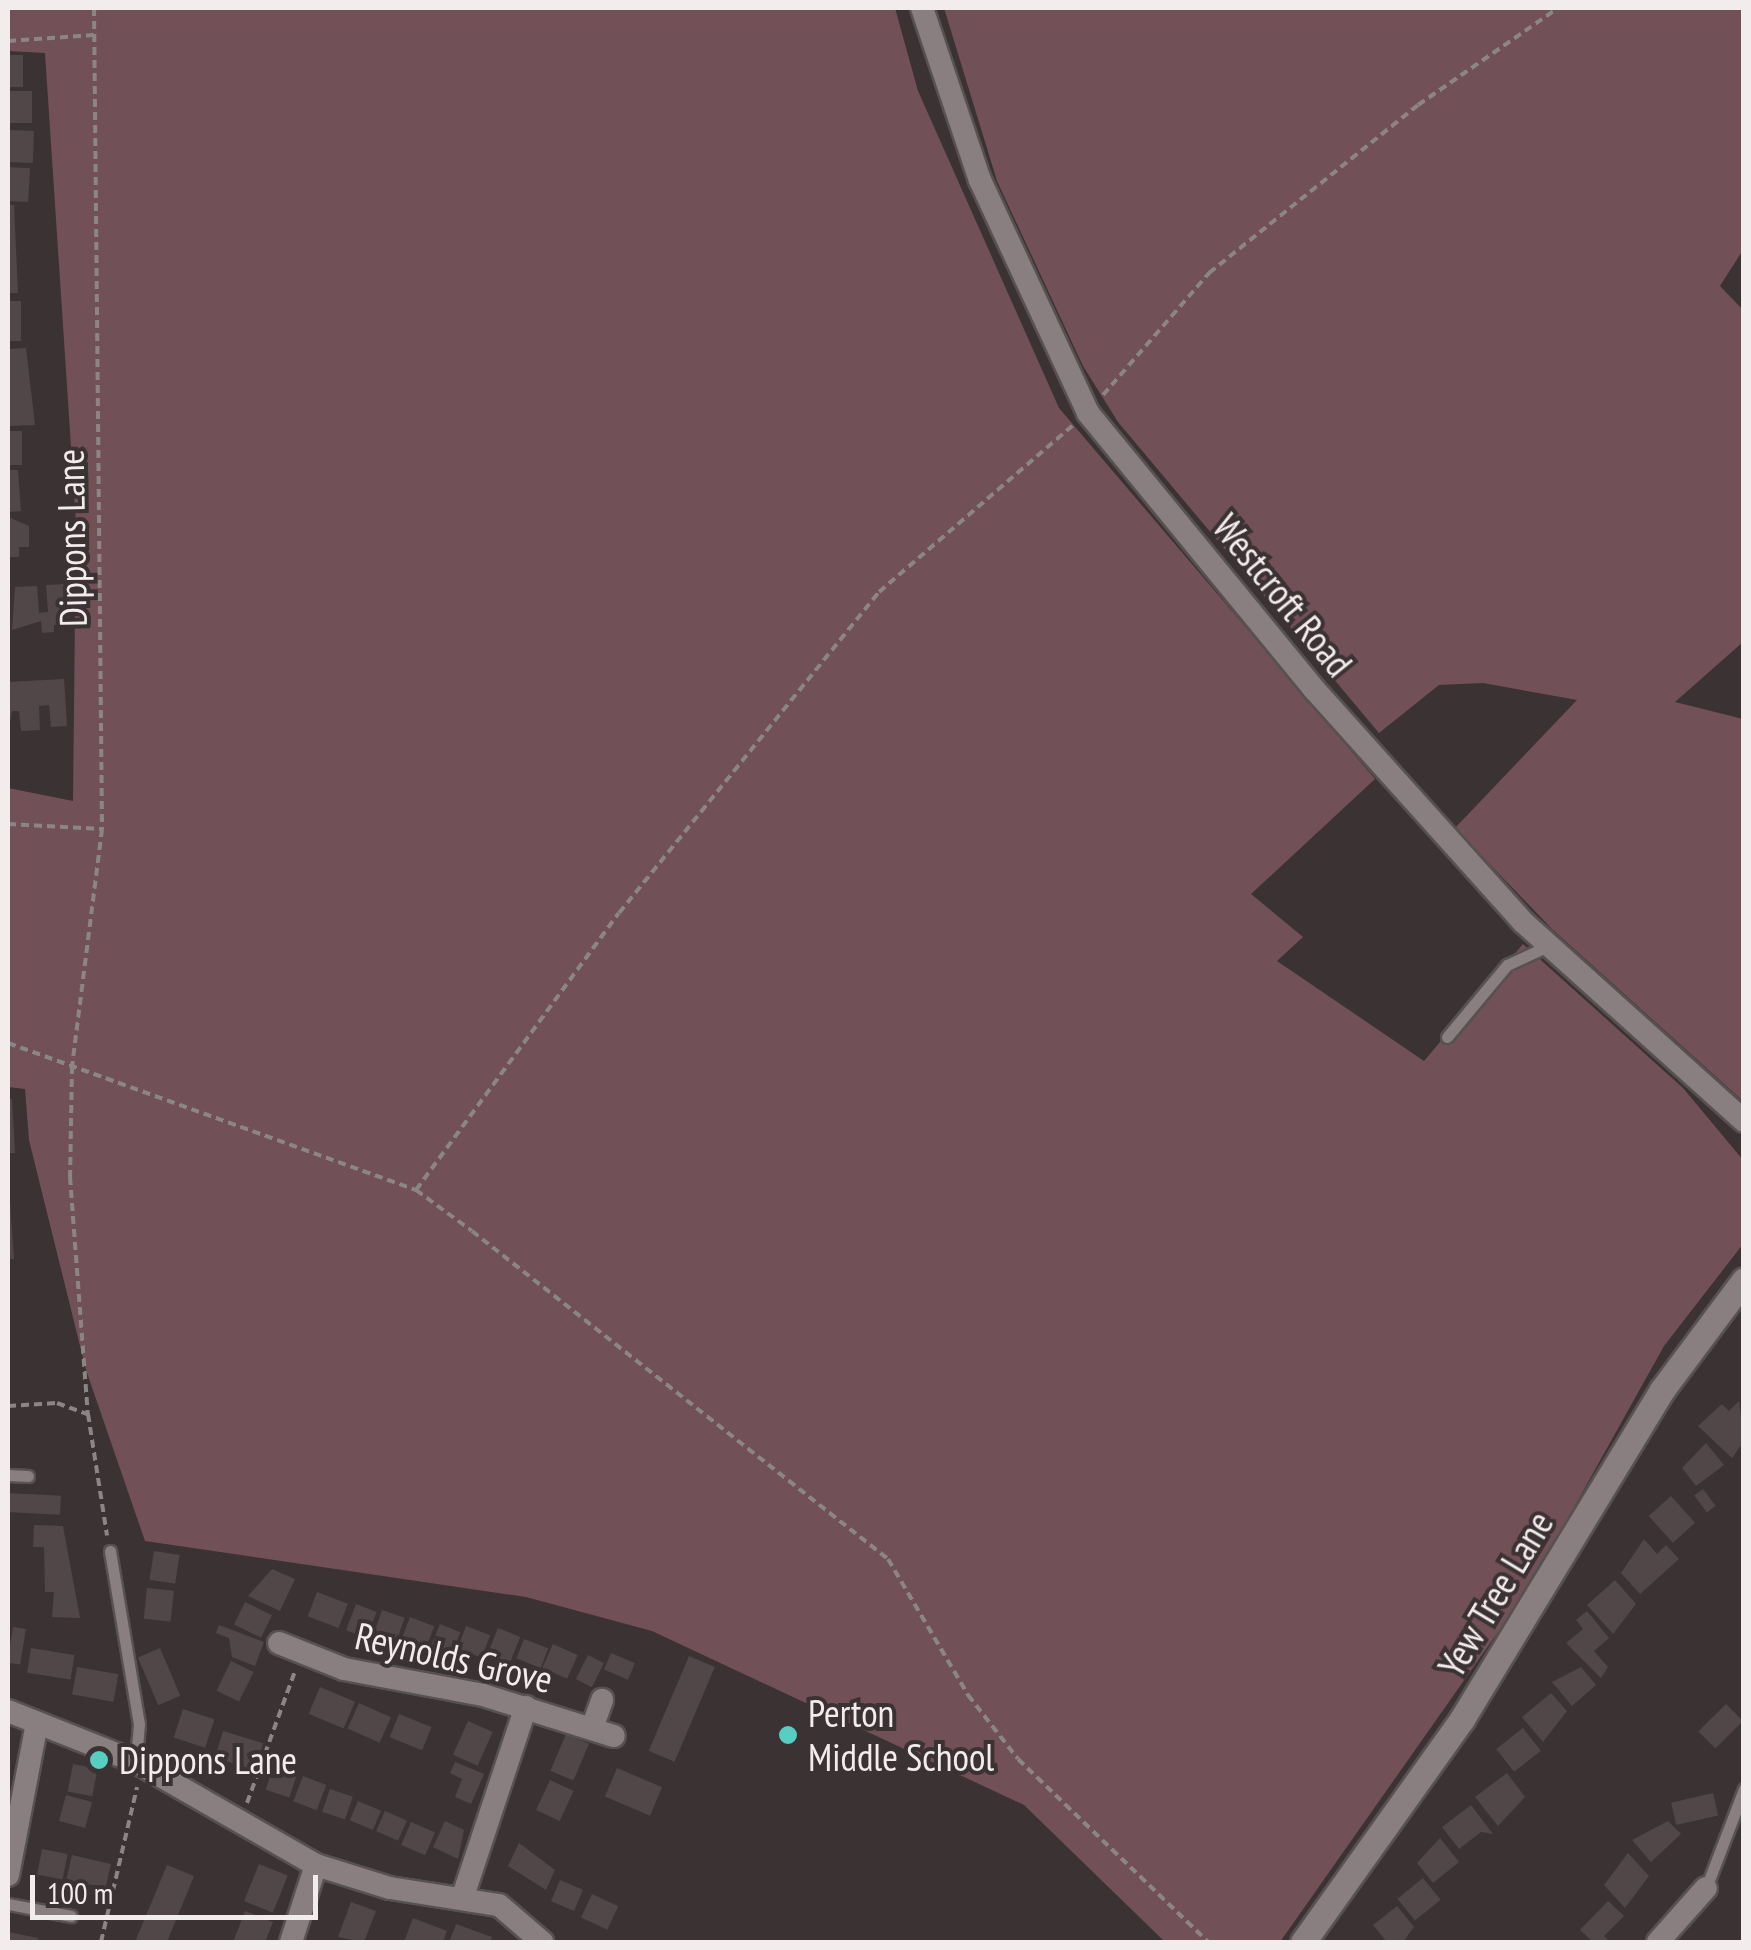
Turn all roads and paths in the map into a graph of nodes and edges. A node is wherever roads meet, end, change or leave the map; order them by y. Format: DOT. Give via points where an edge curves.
graph roads {
  1 [pos="94,8"];
  2 [pos="922,8"];
  3 [pos="1558,8"];
  4 [pos="94,35"];
  5 [pos="8,41"];
  6 [pos="1088,412"];
  7 [pos="8,824"];
  8 [pos="102,829"];
  9 [pos="1552,944"];
  10 [pos="1447,1036"];
  11 [pos="8,1043"];
  12 [pos="72,1066"];
  13 [pos="1744,1121"];
  14 [pos="416,1190"];
  15 [pos="1744,1280"];
  16 [pos="8,1406"];
  17 [pos="88,1414"];
  18 [pos="8,1475"];
  19 [pos="28,1476"];
  20 [pos="110,1551"];
  21 [pos="291,1655"];
  22 [pos="602,1700"];
  23 [pos="526,1707"];
  24 [pos="8,1711"];
  25 [pos="37,1723"];
  26 [pos="136,1762"];
  27 [pos="1744,1789"];
  28 [pos="241,1820"];
  29 [pos="316,1865"];
  30 [pos="8,1875"];
  31 [pos="1706,1888"];
  32 [pos="464,1894"];
  33 [pos="8,1904"];
  34 [pos="72,1916"];
  35 [pos="101,1942"];
  36 [pos="291,1942"];
  37 [pos="542,1942"];
  38 [pos="1208,1942"];
  39 [pos="1303,1942"];
  40 [pos="1658,1942"];
  1 -- 4 [label="path, Dippons Lane"];
  2 -- 6 [label="street, Westcroft Road" via="980,180"];
  3 -- 6 [label="path" via="1418,105 1209,273"];
  4 -- 5 [label="path"];
  4 -- 8 [label="path, Dippons Lane"];
  6 -- 9 [label="street, Westcroft Road" via="1314,689"];
  6 -- 14 [label="path" via="878,592 619,912"];
  7 -- 8 [label="path"];
  8 -- 12 [label="path, Dippons Lane"];
  9 -- 10 [label="lane" via="1507,966"];
  9 -- 13 [label="street, Westcroft Road"];
  11 -- 12 [label="path"];
  12 -- 14 [label="path"];
  12 -- 17 [label="path, Dippons Lane" via="70,1176"];
  14 -- 38 [label="path" via="888,1558 968,1694 1018,1759"];
  15 -- 39 [label="street, Yew Tree Lane" via="1662,1390 1462,1719"];
  16 -- 17 [label="path" via="57,1403"];
  17 -- 20 [label="path, Dippons Lane"];
  18 -- 19 [label="lane"];
  20 -- 26 [label="lane" via="140,1724"];
  21 -- 23 [label="street, Reynolds Grove"];
  21 -- 28 [label="path"];
  22 -- 23 [label="street, Reynolds Grove" via="603,1732"];
  23 -- 32 [label="street"];
  24 -- 25 [label="street"];
  25 -- 26 [label="street"];
  25 -- 30 [label="street"];
  26 -- 28 [label="street"];
  26 -- 35 [label="path" via="137,1794"];
  27 -- 31 [label="lane"];
  28 -- 29 [label="street"];
  29 -- 32 [label="street" via="390,1888"];
  29 -- 36 [label="street"];
  31 -- 40 [label="street"];
  32 -- 37 [label="street" via="499,1905"];
  33 -- 34 [label="lane"];
}
